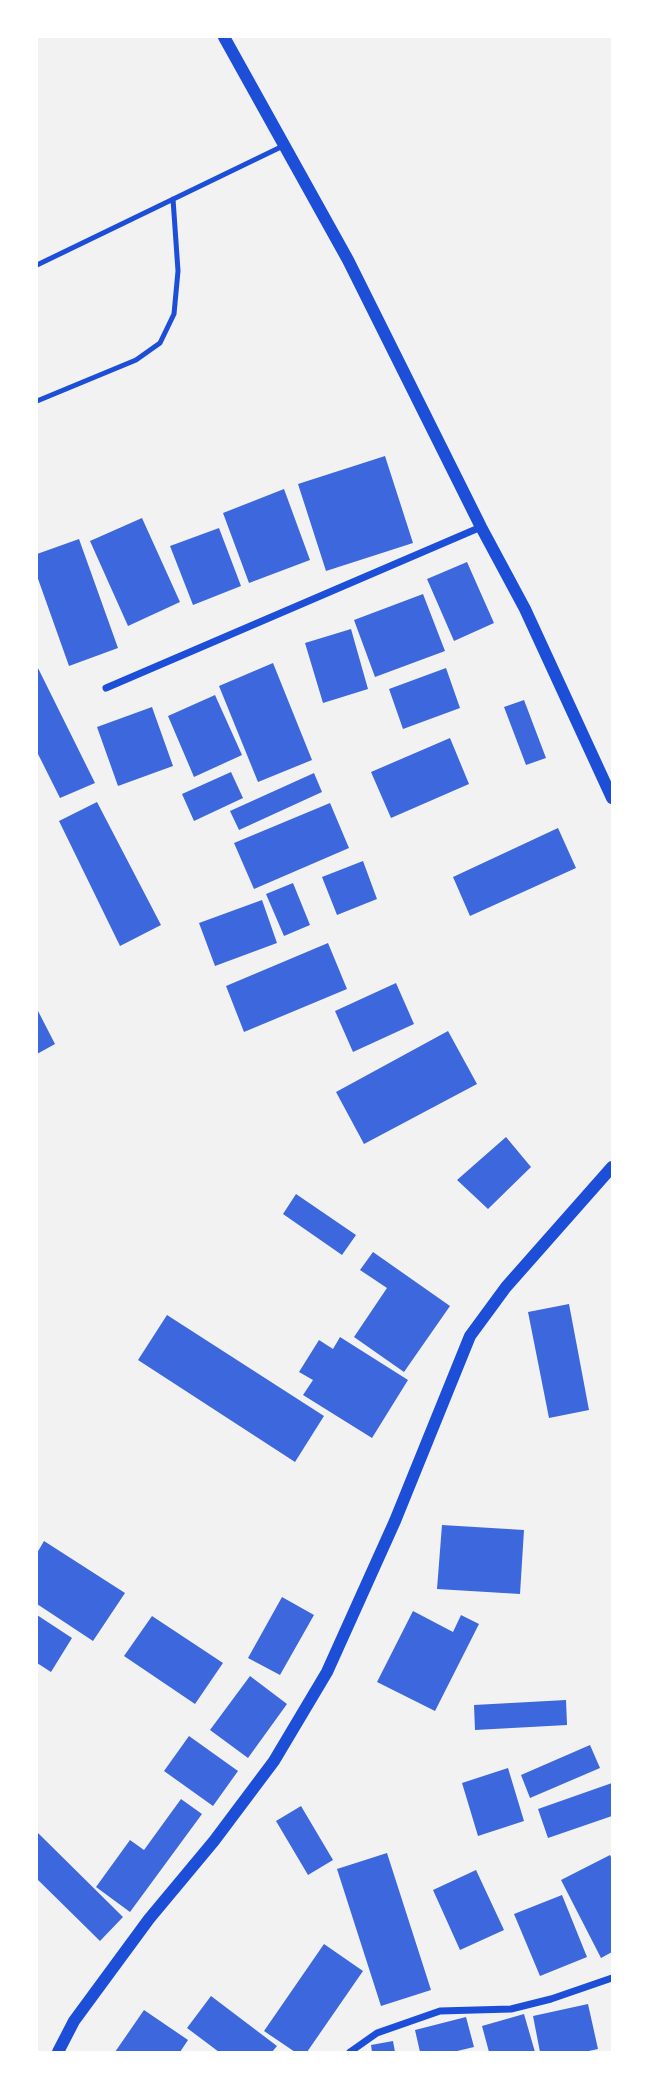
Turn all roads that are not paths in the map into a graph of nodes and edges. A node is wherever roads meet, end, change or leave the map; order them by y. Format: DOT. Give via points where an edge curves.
graph roads {
  1 [pos="224,37"];
  2 [pos="283,146"];
  3 [pos="173,199"];
  4 [pos="37,265"];
  5 [pos="37,401"];
  6 [pos="481,527"];
  7 [pos="106,688"];
  8 [pos="612,798"];
  9 [pos="612,1167"];
  10 [pos="612,1978"];
  11 [pos="58,2052"];
  12 [pos="350,2052"];
  1 -- 2 [label="street"];
  2 -- 3 [label="lane"];
  2 -- 6 [label="street" via="348,260"];
  3 -- 4 [label="lane"];
  3 -- 5 [label="lane" via="178,271 174,314 160,343 136,360"];
  6 -- 7 [label="street"];
  6 -- 8 [label="street"];
  9 -- 11 [label="street" via="506,1287 470,1336 327,1672 274,1761 149,1919 74,2021"];
  10 -- 12 [label="street" via="511,2009 440,2011 377,2034"];
}
